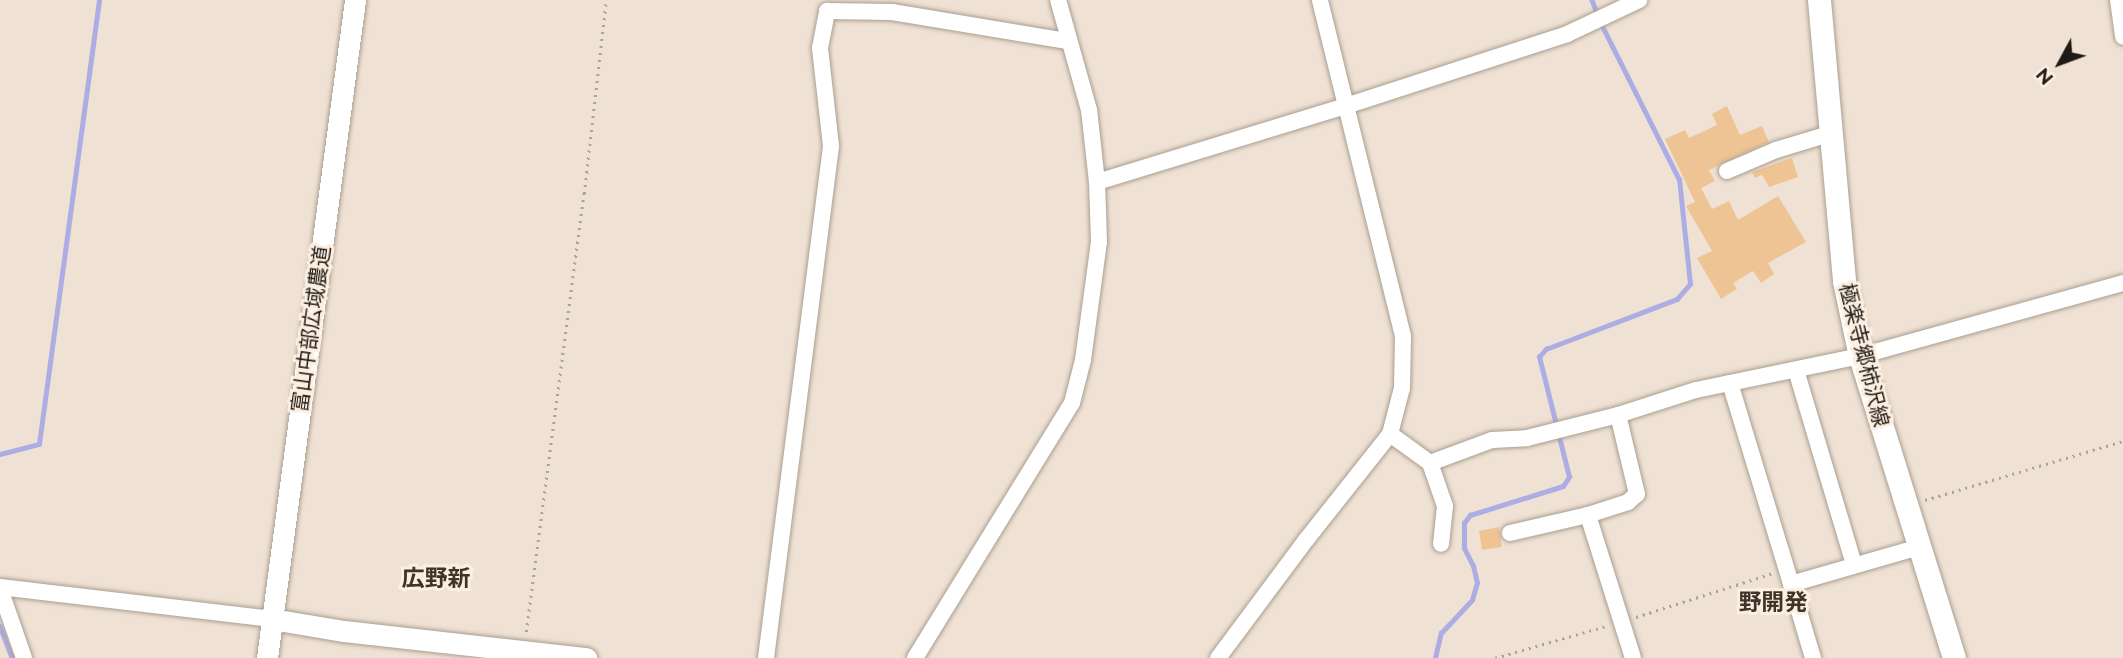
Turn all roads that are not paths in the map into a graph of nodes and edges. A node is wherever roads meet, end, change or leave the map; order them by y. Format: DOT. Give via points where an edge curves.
graph roads {
  1 [pos="355,0"];
  2 [pos="1058,0"];
  3 [pos="1320,0"];
  4 [pos="1639,0"];
  5 [pos="1819,0"];
  6 [pos="2118,0"];
  7 [pos="828,6"];
  8 [pos="2123,37"];
  9 [pos="1068,41"];
  10 [pos="1346,106"];
  11 [pos="1829,134"];
  12 [pos="1727,171"];
  13 [pos="1097,182"];
  14 [pos="2123,283"];
  15 [pos="1860,356"];
  16 [pos="1796,370"];
  17 [pos="1730,383"];
  18 [pos="1618,415"];
  19 [pos="1391,434"];
  20 [pos="1430,463"];
  21 [pos="1588,515"];
  22 [pos="1510,533"];
  23 [pos="1441,544"];
  24 [pos="1919,547"];
  25 [pos="1854,565"];
  26 [pos="1789,576"];
  27 [pos="0,588"];
  28 [pos="272,619"];
  29 [pos="24,658"];
  30 [pos="267,658"];
  31 [pos="586,658"];
  32 [pos="766,658"];
  33 [pos="915,658"];
  34 [pos="1217,658"];
  35 [pos="1633,658"];
  36 [pos="1813,658"];
  37 [pos="1954,658"];
  1 -- 28 [label="street, 富山中部広域農道"];
  2 -- 9 [label="street"];
  3 -- 10 [label="street"];
  4 -- 10 [label="street" via="1567,34"];
  5 -- 11 [label="main road, 極楽寺郷柿沢線"];
  6 -- 8 [label="street"];
  7 -- 9 [label="street"];
  7 -- 32 [label="street" via="820,48 831,146"];
  9 -- 13 [label="street" via="1089,110"];
  10 -- 13 [label="street"];
  10 -- 19 [label="street" via="1403,336 1402,388"];
  11 -- 12 [label="street"];
  11 -- 15 [label="main road, 極楽寺郷柿沢線" via="1844,281"];
  13 -- 33 [label="street" via="1099,243 1083,360 1072,403"];
  14 -- 15 [label="street"];
  15 -- 16 [label="street"];
  15 -- 24 [label="main road, 極楽寺郷柿沢線"];
  16 -- 17 [label="street"];
  16 -- 25 [label="street"];
  17 -- 18 [label="street"];
  17 -- 26 [label="street"];
  18 -- 20 [label="street" via="1527,438 1492,440"];
  18 -- 21 [label="street" via="1637,494 1628,502"];
  19 -- 20 [label="street"];
  19 -- 34 [label="street"];
  20 -- 23 [label="street" via="1445,506"];
  21 -- 22 [label="street"];
  21 -- 35 [label="street"];
  24 -- 25 [label="street"];
  24 -- 37 [label="main road, 極楽寺郷柿沢線"];
  25 -- 26 [label="street"];
  26 -- 36 [label="street"];
  27 -- 28 [label="street"];
  27 -- 29 [label="street"];
  28 -- 30 [label="street, 富山中部広域農道"];
  28 -- 31 [label="street"];
}
